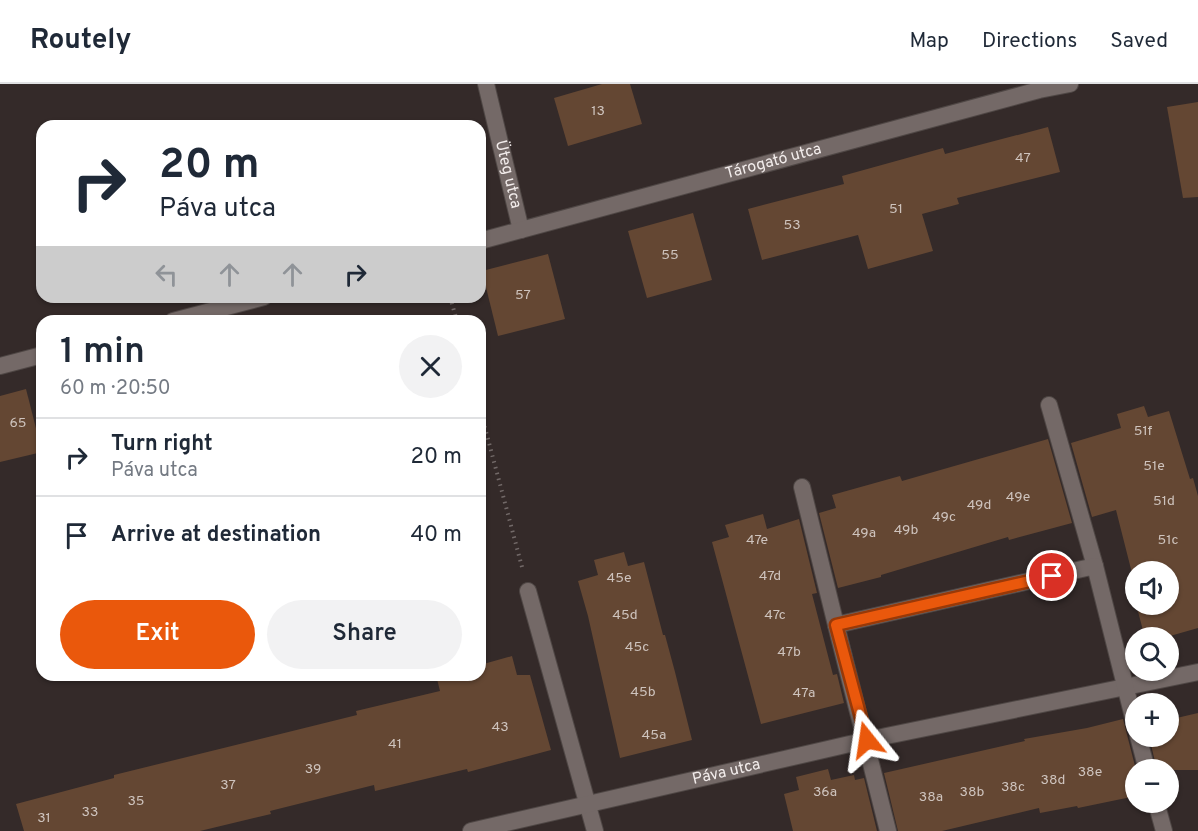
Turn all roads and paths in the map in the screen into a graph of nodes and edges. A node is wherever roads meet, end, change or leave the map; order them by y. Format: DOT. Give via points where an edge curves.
graph roads {
  1 [pos="486,84"];
  2 [pos="1070,84"];
  3 [pos="1038,87"];
  4 [pos="521,230"];
  5 [pos="486,239"];
  6 [pos="241,303"];
  7 [pos="196,315"];
  8 [pos="36,357"];
  9 [pos="0,366"];
  10 [pos="1048,405"];
  11 [pos="486,432"];
  12 [pos="802,487"];
  13 [pos="1095,566"];
  14 [pos="528,591"];
  15 [pos="836,625"];
  16 [pos="1198,672"];
  17 [pos="1124,689"];
  18 [pos="1125,693"];
  19 [pos="867,740"];
  20 [pos="588,804"];
  21 [pos="1159,813"];
  22 [pos="471,831"];
  23 [pos="595,831"];
  24 [pos="888,831"];
  25 [pos="1164,831"];
  1 -- 4 [label="street, Üteg utca"];
  2 -- 3 [label="street, Tárogató utca"];
  3 -- 4 [label="street, Tárogató utca"];
  4 -- 5 [label="street, Tárogató utca"];
  6 -- 7 [label="street"];
  8 -- 9 [label="street"];
  10 -- 13 [label="street"];
  11 -- 14 [label="path"];
  12 -- 15 [label="street"];
  13 -- 15 [label="street"];
  13 -- 17 [label="street"];
  14 -- 20 [label="street"];
  15 -- 19 [label="street"];
  16 -- 17 [label="street, Páva utca"];
  17 -- 18 [label="street"];
  17 -- 19 [label="street, Páva utca"];
  19 -- 20 [label="street, Páva utca"];
  19 -- 24 [label="street"];
  20 -- 22 [label="street, Páva utca"];
  20 -- 23 [label="street"];
  21 -- 25 [label="street"];
}
